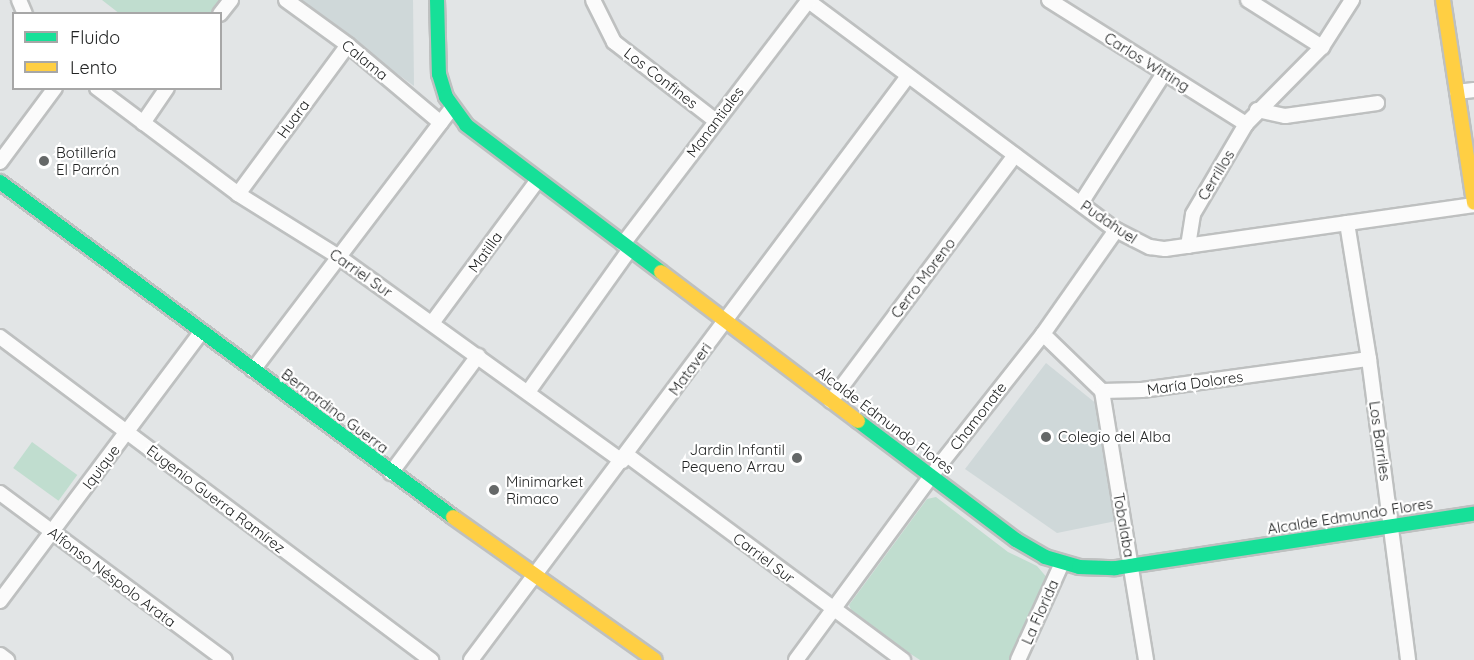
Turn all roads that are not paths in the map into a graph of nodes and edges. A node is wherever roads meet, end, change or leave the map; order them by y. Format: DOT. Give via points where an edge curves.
graph roads {
  1 [pos="231,0"];
  2 [pos="286,0"];
  3 [pos="437,0"];
  4 [pos="593,0"];
  5 [pos="808,0"];
  6 [pos="1049,0"];
  7 [pos="1248,0"];
  8 [pos="1352,0"];
  9 [pos="1443,0"];
  10 [pos="222,12"];
  11 [pos="348,45"];
  12 [pos="1322,47"];
  13 [pos="1164,73"];
  14 [pos="908,76"];
  15 [pos="54,90"];
  16 [pos="100,90"];
  17 [pos="166,90"];
  18 [pos="1474,90"];
  19 [pos="1457,92"];
  20 [pos="1377,103"];
  21 [pos="452,108"];
  22 [pos="1257,110"];
  23 [pos="716,121"];
  24 [pos="143,123"];
  25 [pos="441,123"];
  26 [pos="1246,124"];
  27 [pos="1015,156"];
  28 [pos="0,162"];
  29 [pos="538,180"];
  30 [pos="0,182"];
  31 [pos="238,194"];
  32 [pos="1080,203"];
  33 [pos="1474,204"];
  34 [pos="1347,223"];
  35 [pos="1116,230"];
  36 [pos="626,246"];
  37 [pos="1188,246"];
  38 [pos="339,257"];
  39 [pos="725,321"];
  40 [pos="432,323"];
  41 [pos="201,332"];
  42 [pos="1043,334"];
  43 [pos="0,338"];
  44 [pos="478,356"];
  45 [pos="1369,359"];
  46 [pos="253,370"];
  47 [pos="1102,391"];
  48 [pos="528,392"];
  49 [pos="831,401"];
  50 [pos="126,432"];
  51 [pos="624,458"];
  52 [pos="391,473"];
  53 [pos="931,476"];
  54 [pos="0,494"];
  55 [pos="1474,514"];
  56 [pos="1392,526"];
  57 [pos="52,532"];
  58 [pos="1062,563"];
  59 [pos="1131,566"];
  60 [pos="535,575"];
  61 [pos="0,601"];
  62 [pos="834,611"];
  63 [pos="0,655"];
  64 [pos="7,660"];
  65 [pos="225,660"];
  66 [pos="431,660"];
  67 [pos="471,660"];
  68 [pos="655,660"];
  69 [pos="796,660"];
  70 [pos="903,660"];
  71 [pos="1018,660"];
  72 [pos="1146,660"];
  73 [pos="1408,660"];
  1 -- 10 [label="street"];
  2 -- 11 [label="street, Calama"];
  3 -- 21 [label="street, Alcalde Edmundo Flores" via="439,74"];
  4 -- 23 [label="street, Los Confines" via="614,42"];
  5 -- 14 [label="street, Pudahuel"];
  5 -- 23 [label="street, Manantiales"];
  6 -- 13 [label="street, Carlos Witting"];
  7 -- 12 [label="street"];
  8 -- 12 [label="street, Cerrillos"];
  9 -- 19 [label="street"];
  11 -- 25 [label="street, Calama"];
  11 -- 31 [label="street, Huara"];
  12 -- 22 [label="street, Cerrillos"];
  13 -- 26 [label="street, Carlos Witting"];
  13 -- 32 [label="street"];
  14 -- 27 [label="street, Pudahuel"];
  14 -- 39 [label="street, Mataveri"];
  15 -- 28 [label="street"];
  16 -- 24 [label="street, Carriel Sur"];
  17 -- 24 [label="street"];
  18 -- 19 [label="street"];
  19 -- 33 [label="street"];
  20 -- 22 [label="street" via="1285,116"];
  21 -- 25 [label="street"];
  21 -- 29 [label="street, Alcalde Edmundo Flores" via="473,131"];
  22 -- 26 [label="street, Cerrillos"];
  23 -- 36 [label="street, Manantiales"];
  24 -- 31 [label="street, Carriel Sur"];
  25 -- 38 [label="street"];
  26 -- 37 [label="street, Cerrillos" via="1193,214"];
  27 -- 32 [label="street, Pudahuel"];
  27 -- 49 [label="street, Cerro Moreno"];
  29 -- 36 [label="street, Alcalde Edmundo Flores"];
  29 -- 40 [label="street, Matilla"];
  30 -- 41 [label="street, Bernardino Guerra"];
  31 -- 38 [label="street, Carriel Sur"];
  32 -- 35 [label="street, Pudahuel"];
  33 -- 34 [label="street, Pudahuel"];
  34 -- 37 [label="street, Pudahuel"];
  34 -- 45 [label="street, Los Barriles"];
  35 -- 37 [label="street, Pudahuel" via="1150,247"];
  35 -- 42 [label="street, Chamonate"];
  36 -- 39 [label="street, Alcalde Edmundo Flores"];
  36 -- 48 [label="street, Manantiales"];
  38 -- 40 [label="street, Carriel Sur"];
  38 -- 46 [label="street"];
  39 -- 49 [label="street, Alcalde Edmundo Flores"];
  39 -- 51 [label="street, Mataveri"];
  40 -- 44 [label="street, Carriel Sur"];
  41 -- 46 [label="street, Bernardino Guerra"];
  41 -- 50 [label="street, Iquique"];
  42 -- 47 [label="street"];
  42 -- 53 [label="street, Chamonate"];
  43 -- 50 [label="street, Eugenio Guerra Ramírez"];
  44 -- 48 [label="street, Carriel Sur"];
  44 -- 52 [label="street"];
  45 -- 47 [label="street, María Dolores" via="1142,390"];
  45 -- 56 [label="street, Los Barriles"];
  46 -- 52 [label="street, Bernardino Guerra"];
  47 -- 59 [label="street, Tobalaba"];
  48 -- 51 [label="street, Carriel Sur"];
  49 -- 53 [label="street, Alcalde Edmundo Flores"];
  50 -- 57 [label="street, Iquique"];
  50 -- 66 [label="street, Eugenio Guerra Ramírez"];
  51 -- 60 [label="street, Mataveri"];
  51 -- 62 [label="street, Carriel Sur"];
  52 -- 60 [label="street, Bernardino Guerra"];
  53 -- 58 [label="street, Alcalde Edmundo Flores" via="1030,549"];
  53 -- 62 [label="street, Chamonate"];
  54 -- 57 [label="street, Alfonso Néspolo Arata"];
  55 -- 56 [label="street, Alcalde Edmundo Flores"];
  56 -- 59 [label="street, Alcalde Edmundo Flores"];
  56 -- 73 [label="street, Los Barriles"];
  57 -- 61 [label="street, Iquique"];
  57 -- 65 [label="street, Alfonso Néspolo Arata"];
  58 -- 59 [label="street, Alcalde Edmundo Flores" via="1098,568"];
  58 -- 71 [label="street, La Florida"];
  59 -- 72 [label="street, Tobalaba"];
  60 -- 67 [label="street, Mataveri"];
  60 -- 68 [label="street, Bernardino Guerra"];
  62 -- 69 [label="street, Chamonate"];
  62 -- 70 [label="street, Carriel Sur"];
  63 -- 64 [label="street"];
}
